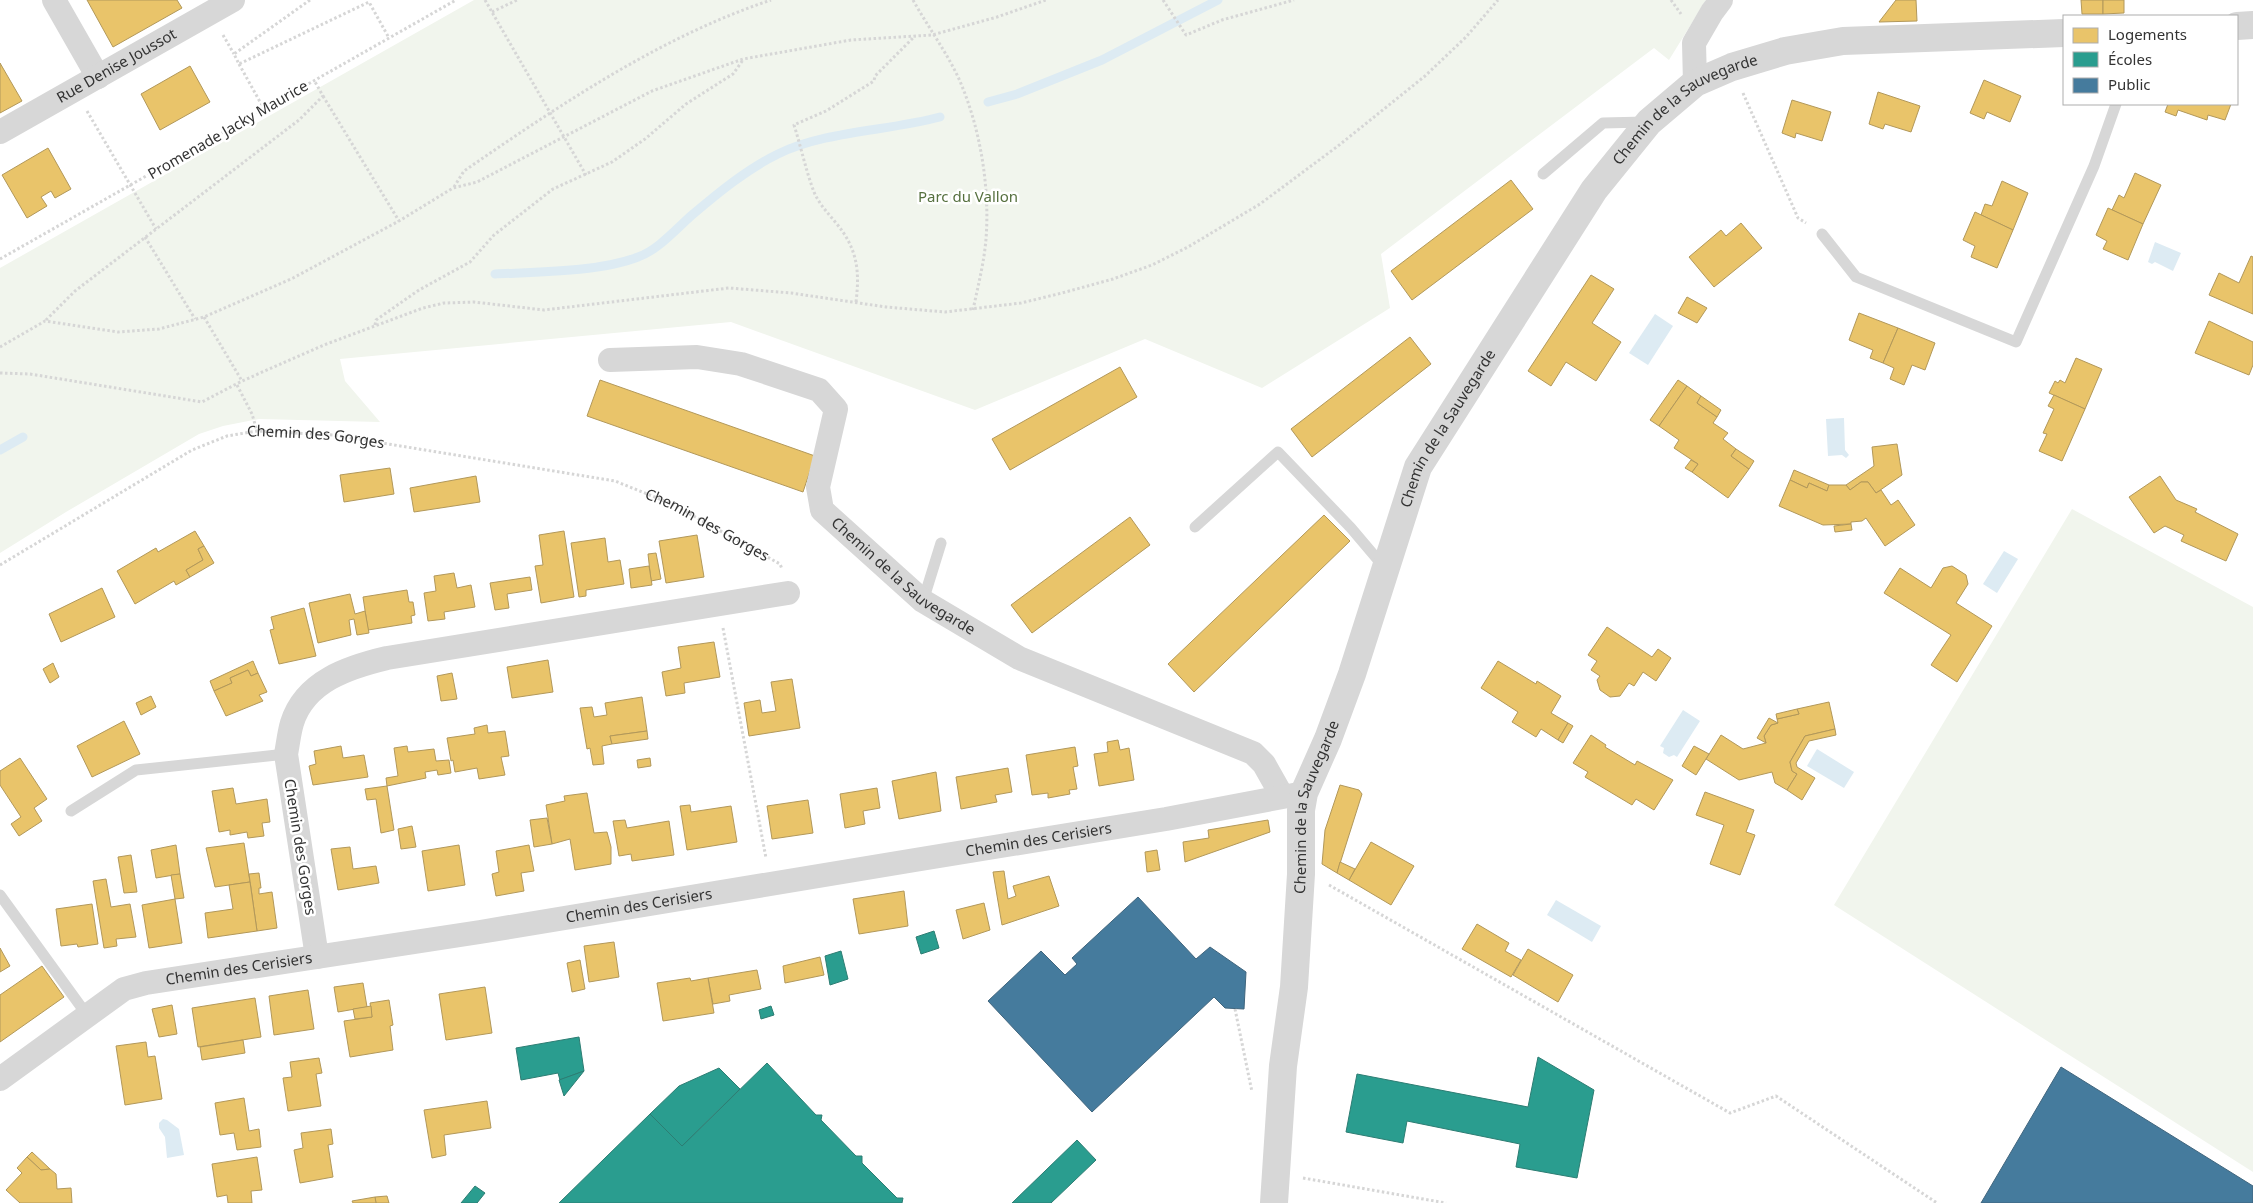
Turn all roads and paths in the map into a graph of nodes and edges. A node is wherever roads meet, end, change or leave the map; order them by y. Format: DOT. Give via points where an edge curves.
graph roads {
  1 [pos="54,0"];
  2 [pos="233,0"];
  3 [pos="310,0"];
  4 [pos="456,0"];
  5 [pos="485,0"];
  6 [pos="517,0"];
  7 [pos="771,0"];
  8 [pos="913,0"];
  9 [pos="1046,0"];
  10 [pos="1163,0"];
  11 [pos="1294,0"];
  12 [pos="1498,0"];
  13 [pos="1721,0"];
  14 [pos="368,1"];
  15 [pos="492,12"];
  16 [pos="2253,25"];
  17 [pos="2238,26"];
  18 [pos="2063,33"];
  19 [pos="932,34"];
  20 [pos="915,36"];
  21 [pos="389,38"];
  22 [pos="744,60"];
  23 [pos="239,64"];
  24 [pos="98,77"];
  25 [pos="314,80"];
  26 [pos="1695,83"];
  27 [pos="1744,95"];
  28 [pos="323,96"];
  29 [pos="82,103"];
  30 [pos="2116,105"];
  31 [pos="264,109"];
  32 [pos="551,114"];
  33 [pos="1649,122"];
  34 [pos="0,132"];
  35 [pos="564,137"];
  36 [pos="1543,174"];
  37 [pos="586,175"];
  38 [pos="131,186"];
  39 [pos="453,188"];
  40 [pos="398,221"];
  41 [pos="156,229"];
  42 [pos="1822,234"];
  43 [pos="145,237"];
  44 [pos="0,259"];
  45 [pos="856,302"];
  46 [pos="973,310"];
  47 [pos="204,316"];
  48 [pos="195,319"];
  49 [pos="45,321"];
  50 [pos="374,326"];
  51 [pos="0,347"];
  52 [pos="610,360"];
  53 [pos="0,373"];
  54 [pos="242,381"];
  55 [pos="237,385"];
  56 [pos="257,431"];
  57 [pos="1195,527"];
  58 [pos="942,543"];
  59 [pos="0,565"];
  60 [pos="1385,568"];
  61 [pos="788,593"];
  62 [pos="923,601"];
  63 [pos="719,604"];
  64 [pos="286,754"];
  65 [pos="1293,795"];
  66 [pos="71,811"];
  67 [pos="771,883"];
  68 [pos="1326,883"];
  69 [pos="0,895"];
  70 [pos="317,957"];
  71 [pos="1235,1009"];
  72 [pos="87,1015"];
  73 [pos="0,1079"];
  74 [pos="1254,1097"];
  75 [pos="1296,1177"];
  76 [pos="1274,1203"];
  77 [pos="1446,1203"];
  78 [pos="1937,1203"];
  1 -- 24 [label="street"];
  2 -- 24 [label="street, Rue Denise Joussot"];
  3 -- 23 [label="path" via="234,54"];
  4 -- 21 [label="path, Promenade Jacky Maurice"];
  5 -- 15 [label="path"];
  6 -- 15 [label="path"];
  7 -- 32 [label="path" via="631,63"];
  8 -- 19 [label="path"];
  9 -- 19 [label="path"];
  10 -- 11 [label="path" via="1186,35 1222,20"];
  12 -- 46 [label="path" via="1443,60 1400,97 1295,179 1221,229 1152,265 1113,279 1021,303"];
  13 -- 26 [label="street" via="1694,42"];
  14 -- 21 [label="path"];
  14 -- 23 [label="path"];
  15 -- 32 [label="path"];
  16 -- 17 [label="street"];
  18 -- 26 [label="street, Chemin de la Sauvegarde" via="1843,41 1785,51 1732,67"];
  19 -- 20 [label="path"];
  19 -- 46 [label="path" via="944,49 966,95 982,160 986,238"];
  20 -- 22 [label="path" via="851,40"];
  20 -- 45 [label="path" via="874,76 874,80 826,111 794,125 814,192 852,248 859,279"];
  21 -- 25 [label="path, Promenade Jacky Maurice"];
  22 -- 35 [label="path" via="652,91"];
  22 -- 37 [label="path" via="733,74 686,104 645,139"];
  23 -- 31 [label="path"];
  24 -- 34 [label="street, Rue Denise Joussot"];
  25 -- 28 [label="path"];
  25 -- 31 [label="path, Promenade Jacky Maurice"];
  26 -- 33 [label="street, Chemin de la Sauvegarde"];
  27 -- 42 [label="path" via="1798,218"];
  28 -- 40 [label="path"];
  28 -- 41 [label="path" via="299,120"];
  29 -- 38 [label="path"];
  30 -- 42 [label="lane" via="2094,166 2016,342 1856,277"];
  31 -- 38 [label="path, Promenade Jacky Maurice"];
  32 -- 35 [label="path"];
  32 -- 39 [label="path" via="464,171"];
  33 -- 36 [label="lane" via="1603,123"];
  33 -- 60 [label="street, Chemin de la Sauvegarde" via="1594,190 1418,468"];
  35 -- 37 [label="path"];
  35 -- 39 [label="path" via="477,182"];
  37 -- 50 [label="path" via="553,189 494,236 470,262 403,300 376,320"];
  38 -- 41 [label="path"];
  38 -- 44 [label="path, Promenade Jacky Maurice"];
  39 -- 40 [label="path"];
  40 -- 47 [label="path" via="293,278"];
  41 -- 43 [label="path"];
  43 -- 48 [label="path"];
  43 -- 49 [label="path" via="75,291"];
  45 -- 46 [label="path" via="918,311"];
  45 -- 50 [label="path" via="791,292 729,288 544,310 474,302 444,303"];
  47 -- 48 [label="path"];
  47 -- 54 [label="path"];
  48 -- 49 [label="path" via="158,329 118,332"];
  49 -- 51 [label="path"];
  50 -- 54 [label="path"];
  52 -- 62 [label="street, Chemin de la Sauvegarde" via="697,357 741,364 819,390 836,409 818,487 822,510"];
  53 -- 55 [label="path" via="30,374 202,402"];
  54 -- 55 [label="path"];
  55 -- 56 [label="path"];
  56 -- 59 [label="path, Chemin des Gorges" via="227,436 192,450"];
  56 -- 61 [label="path, Chemin des Gorges" via="341,436 615,481 672,504 780,564"];
  57 -- 60 [label="lane" via="1278,452"];
  58 -- 62 [label="lane"];
  60 -- 65 [label="street, Chemin de la Sauvegarde" via="1328,740"];
  61 -- 63 [label="street, Chemin des Gorges"];
  62 -- 65 [label="street, Chemin de la Sauvegarde" via="1019,658 1253,753"];
  63 -- 64 [label="street, Chemin des Gorges" via="387,658 356,666 328,678 306,698 292,722"];
  63 -- 67 [label="path"];
  64 -- 66 [label="lane" via="136,770"];
  64 -- 70 [label="street, Chemin des Gorges"];
  65 -- 67 [label="street, Chemin des Cerisiers" via="1166,819"];
  65 -- 76 [label="street, Chemin de la Sauvegarde" via="1301,810 1301,874 1294,987 1282,1066"];
  67 -- 70 [label="street, Chemin des Cerisiers"];
  68 -- 78 [label="path" via="1730,1113 1776,1096"];
  69 -- 72 [label="lane"];
  70 -- 72 [label="street, Chemin des Cerisiers" via="146,983 124,989"];
  71 -- 74 [label="path"];
  72 -- 73 [label="street, Chemin des Cerisiers"];
  75 -- 77 [label="path"];
}
